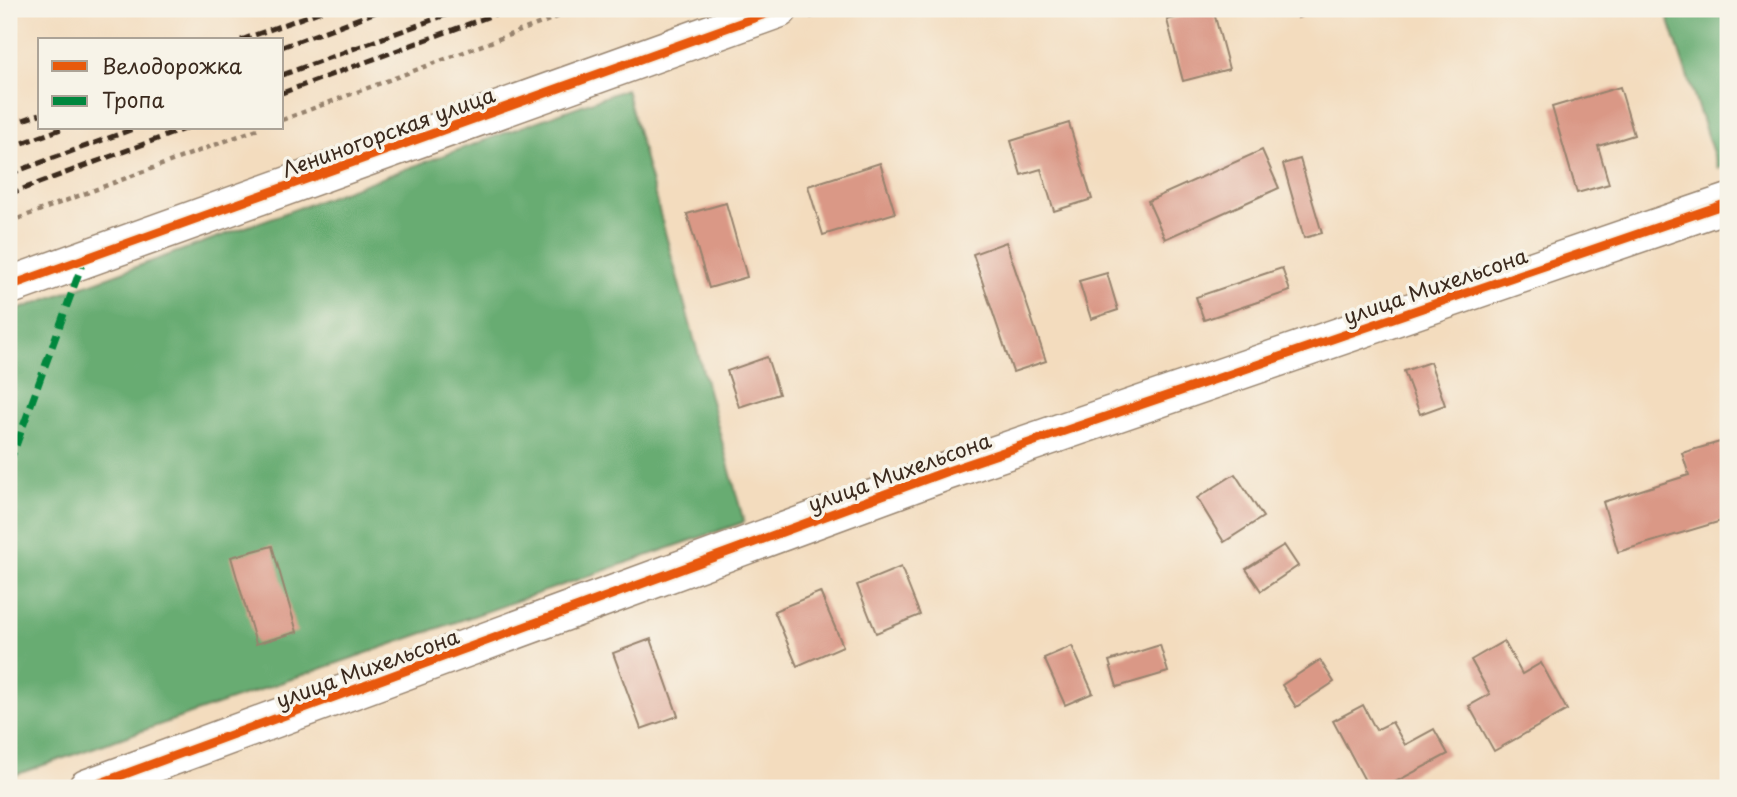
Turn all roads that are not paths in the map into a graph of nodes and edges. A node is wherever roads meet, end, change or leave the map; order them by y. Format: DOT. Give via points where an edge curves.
graph roads {
  1 [pos="779,9"];
  2 [pos="1728,203"];
  3 [pos="9,286"];
  4 [pos="88,788"];
  1 -- 3 [label="street, Лениногорская улица"];
  2 -- 4 [label="street, улица Михельсона" via="944,472"];
}
